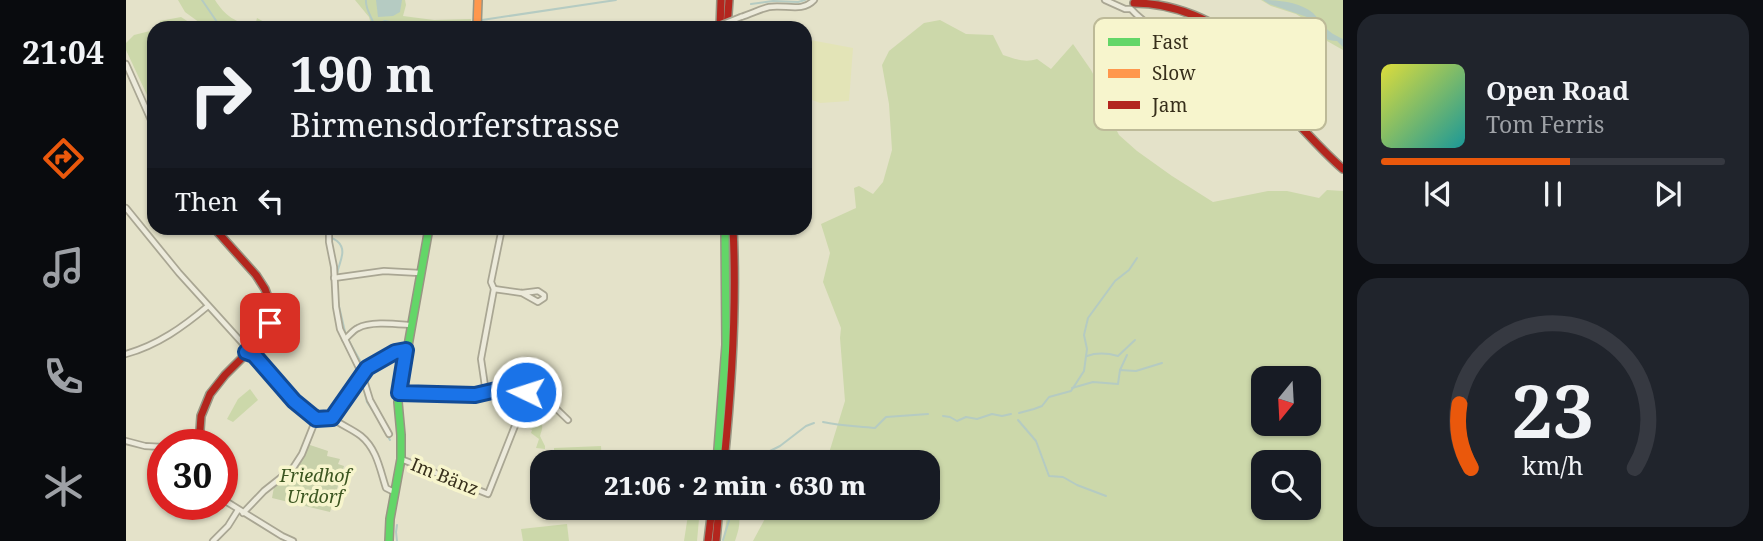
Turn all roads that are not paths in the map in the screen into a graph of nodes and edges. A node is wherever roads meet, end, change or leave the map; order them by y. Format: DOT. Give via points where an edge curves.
graph roads {
  1 [pos="478,0"];
  2 [pos="721,0"];
  3 [pos="729,0"];
  4 [pos="814,0"];
  5 [pos="1104,0"];
  6 [pos="1133,4"];
  7 [pos="1147,18"];
  8 [pos="1199,18"];
  9 [pos="477,21"];
  10 [pos="720,21"];
  11 [pos="728,21"];
  12 [pos="731,21"];
  13 [pos="126,64"];
  14 [pos="147,111"];
  15 [pos="1305,130"];
  16 [pos="1343,169"];
  17 [pos="126,208"];
  18 [pos="147,234"];
  19 [pos="148,235"];
  20 [pos="220,235"];
  21 [pos="328,235"];
  22 [pos="428,235"];
  23 [pos="501,235"];
  24 [pos="725,235"];
  25 [pos="733,235"];
  26 [pos="420,272"];
  27 [pos="336,278"];
  28 [pos="494,289"];
  29 [pos="522,293"];
  30 [pos="208,306"];
  31 [pos="410,326"];
  32 [pos="346,338"];
  33 [pos="406,350"];
  34 [pos="246,352"];
  35 [pos="126,354"];
  36 [pos="362,374"];
  37 [pos="522,384"];
  38 [pos="399,393"];
  39 [pos="486,393"];
  40 [pos="332,418"];
  41 [pos="316,419"];
  42 [pos="568,420"];
  43 [pos="198,429"];
  44 [pos="389,434"];
  45 [pos="126,441"];
  46 [pos="147,446"];
  47 [pos="718,450"];
  48 [pos="725,450"];
  49 [pos="401,459"];
  50 [pos="394,492"];
  51 [pos="238,509"];
  52 [pos="241,511"];
  53 [pos="711,520"];
  54 [pos="718,520"];
  55 [pos="213,541"];
  56 [pos="293,541"];
  57 [pos="389,541"];
  58 [pos="708,541"];
  59 [pos="716,541"];
  1 -- 9 [label="main road"];
  2 -- 10 [label="main road"];
  3 -- 11 [label="main road"];
  4 -- 12 [label="street, bridge" via="804,7 766,8"];
  5 -- 6 [label="street" via="1125,9"];
  6 -- 7 [label="street"];
  6 -- 8 [label="main road" via="1166,4"];
  13 -- 14 [label="street"];
  15 -- 16 [label="main road"];
  17 -- 18 [label="street"];
  19 -- 30 [label="street"];
  20 -- 34 [label="main road" via="256,274 270,304 268,329"];
  21 -- 27 [label="street"];
  22 -- 26 [label="main road"];
  23 -- 28 [label="street" via="491,282"];
  24 -- 47 [label="main road" via="726,353"];
  25 -- 48 [label="main road" via="734,354"];
  26 -- 27 [label="street" via="384,271"];
  26 -- 31 [label="main road"];
  27 -- 32 [label="street" via="336,307"];
  28 -- 29 [label="street"];
  28 -- 39 [label="street" via="481,359"];
  30 -- 34 [label="street"];
  30 -- 35 [label="street" via="165,338"];
  31 -- 32 [label="street" via="363,326"];
  31 -- 33 [label="main road"];
  32 -- 36 [label="street"];
  33 -- 36 [label="street" via="379,360"];
  33 -- 38 [label="main road"];
  34 -- 41 [label="street"];
  34 -- 43 [label="main road" via="205,401"];
  36 -- 40 [label="street"];
  36 -- 44 [label="street"];
  37 -- 39 [label="street"];
  37 -- 42 [label="street" via="534,387"];
  37 -- 49 [label="street, Im Bänz" via="526,398 488,494"];
  38 -- 39 [label="street"];
  38 -- 49 [label="main road"];
  40 -- 41 [label="street"];
  40 -- 50 [label="street" via="368,443 386,488"];
  41 -- 52 [label="street" via="293,468"];
  45 -- 46 [label="street"];
  49 -- 50 [label="main road"];
  50 -- 57 [label="main road"];
  51 -- 52 [label="street"];
  52 -- 55 [label="street"];
  52 -- 56 [label="street"];
  53 -- 58 [label="main road"];
  54 -- 59 [label="main road"];
}
